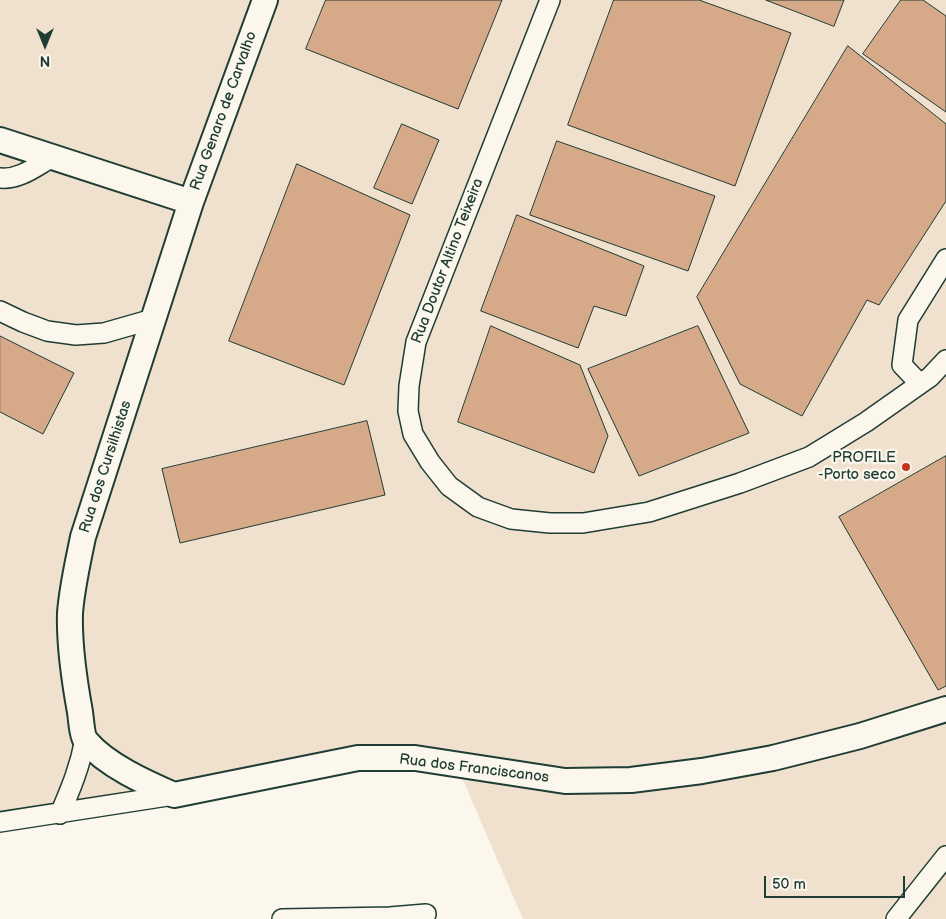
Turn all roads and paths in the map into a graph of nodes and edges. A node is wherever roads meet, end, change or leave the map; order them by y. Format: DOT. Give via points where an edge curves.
graph roads {
  1 [pos="265,0"];
  2 [pos="550,0"];
  3 [pos="0,140"];
  4 [pos="51,158"];
  5 [pos="0,178"];
  6 [pos="191,202"];
  7 [pos="946,259"];
  8 [pos="0,311"];
  9 [pos="153,319"];
  10 [pos="946,361"];
  11 [pos="920,384"];
  12 [pos="946,709"];
  13 [pos="85,739"];
  14 [pos="174,795"];
  15 [pos="60,814"];
  16 [pos="0,822"];
  17 [pos="946,856"];
  18 [pos="426,914"];
  19 [pos="390,918"];
  20 [pos="284,919"];
  21 [pos="896,919"];
  1 -- 6 [label="main road, Rua Genaro de Carvalho"];
  2 -- 11 [label="street, Rua Doutor Altino Teixeira" via="416,342 408,411 413,434 449,486 478,507 510,519 582,523 649,512 809,457"];
  3 -- 4 [label="main road, Rua Genaro de Carvalho"];
  4 -- 5 [label="street" via="16,177"];
  4 -- 6 [label="main road, Rua Genaro de Carvalho"];
  6 -- 9 [label="main road, Rua dos Cursilhistas"];
  7 -- 11 [label="street" via="908,320 902,365"];
  8 -- 9 [label="street" via="47,331 76,335 104,333"];
  9 -- 13 [label="main road, Rua dos Cursilhistas" via="83,537 75,576 70,642"];
  10 -- 11 [label="street, Rua Doutor Altino Teixeira"];
  12 -- 14 [label="main road, Rua dos Franciscanos" via="774,758 631,780 565,781 415,758 358,758"];
  13 -- 14 [label="main road" via="119,767"];
  13 -- 15 [label="street, Rua dos Cursilhistas" via="81,761"];
  14 -- 15 [label="street, Rua dos Franciscanos"];
  15 -- 16 [label="street, Rua dos Franciscanos"];
  17 -- 21 [label="street"];
  18 -- 19 [label="street"];
  19 -- 20 [label="street"];
}
